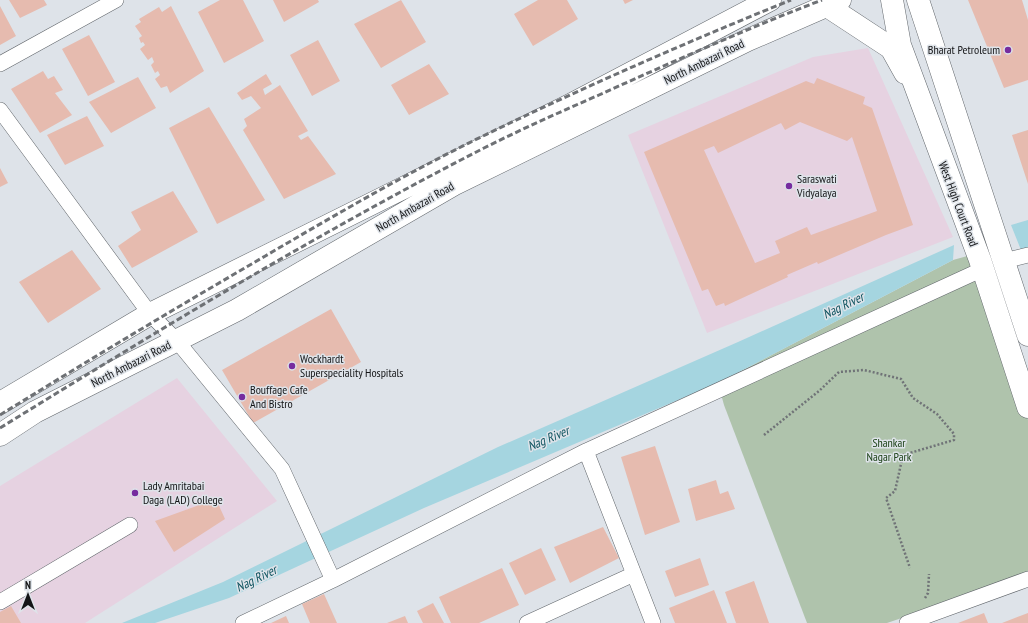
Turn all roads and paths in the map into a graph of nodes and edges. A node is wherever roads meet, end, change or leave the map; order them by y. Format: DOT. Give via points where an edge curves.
graph roads {
  1 [pos="116,0"];
  2 [pos="770,0"];
  3 [pos="892,0"];
  4 [pos="918,0"];
  5 [pos="834,3"];
  6 [pos="0,64"];
  7 [pos="915,91"];
  8 [pos="0,110"];
  9 [pos="1028,255"];
  10 [pos="1004,261"];
  11 [pos="983,269"];
  12 [pos="150,314"];
  13 [pos="1028,335"];
  14 [pos="177,341"];
  15 [pos="0,403"];
  16 [pos="1028,407"];
  17 [pos="0,435"];
  18 [pos="764,435"];
  19 [pos="586,450"];
  20 [pos="130,525"];
  21 [pos="910,568"];
  22 [pos="634,574"];
  23 [pos="332,577"];
  24 [pos="1028,579"];
  25 [pos="0,602"];
  26 [pos="913,622"];
  27 [pos="243,623"];
  28 [pos="527,623"];
  29 [pos="653,623"];
  1 -- 6 [label="street"];
  2 -- 12 [label="main road, North Ambazari Road" via="563,109"];
  3 -- 7 [label="main road, West High Court Road" via="900,45"];
  4 -- 10 [label="main road, West High Court Road"];
  5 -- 7 [label="main road" via="891,48"];
  5 -- 14 [label="main road, North Ambazari Road" via="748,40 453,185 237,310"];
  7 -- 11 [label="main road, West High Court Road"];
  8 -- 12 [label="street"];
  9 -- 10 [label="street"];
  10 -- 13 [label="main road, West High Court Road"];
  11 -- 16 [label="main road, West High Court Road"];
  11 -- 19 [label="street"];
  12 -- 14 [label="street"];
  12 -- 15 [label="main road, North Ambazari Road"];
  14 -- 17 [label="main road, North Ambazari Road" via="35,412"];
  14 -- 23 [label="street" via="282,469"];
  18 -- 21 [label="path" via="839,372 864,370 901,379 913,398 937,414 954,434 954,440 903,455 895,490 886,498"];
  19 -- 22 [label="street"];
  19 -- 23 [label="street"];
  20 -- 25 [label="street"];
  22 -- 28 [label="street"];
  22 -- 29 [label="street"];
  23 -- 27 [label="street"];
  24 -- 26 [label="street"];
}
